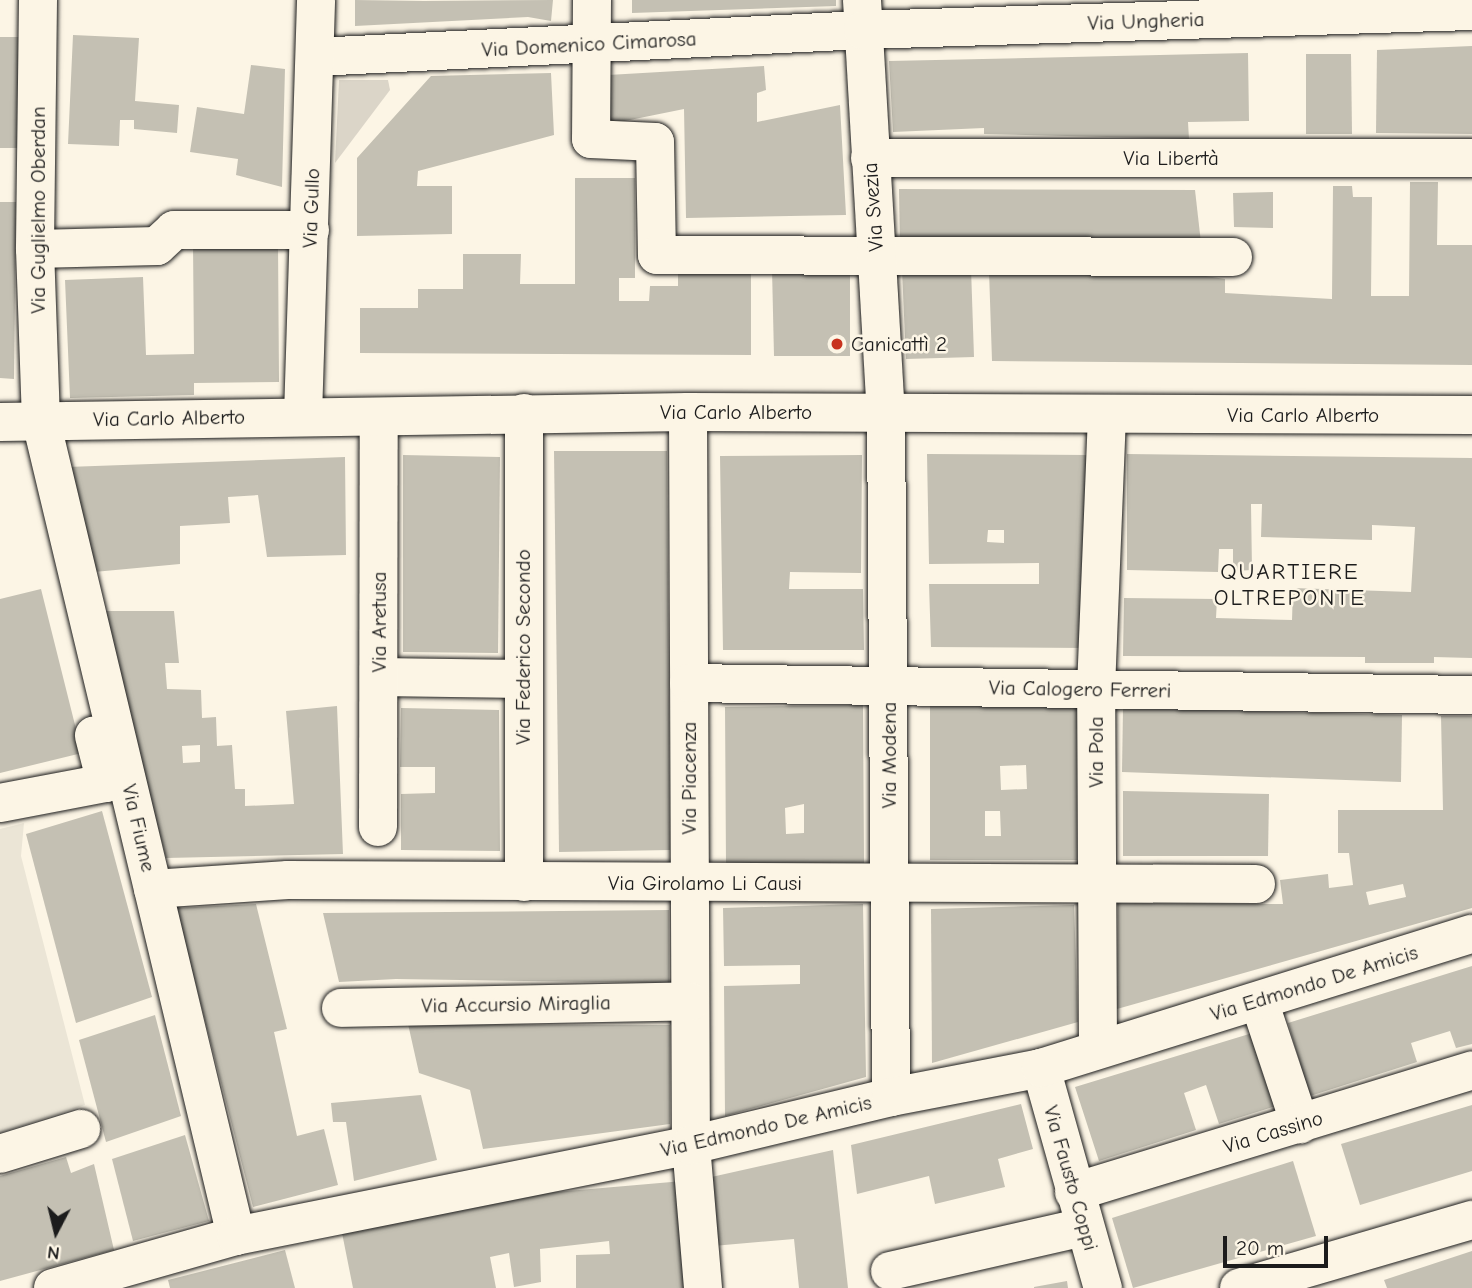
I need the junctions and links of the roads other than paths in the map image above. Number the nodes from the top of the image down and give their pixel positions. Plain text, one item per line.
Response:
1 (38, 0) edge
2 (316, 0) edge
3 (592, 0) edge
4 (1472, 10) edge
5 (862, 15) edge
6 (589, 44) junction
7 (315, 57) junction
8 (870, 158) junction
9 (1472, 158) edge
10 (310, 230) junction
11 (35, 249) junction
12 (1233, 257) dead end
13 (877, 258) junction
14 (688, 412) junction
15 (524, 413) junction
16 (886, 413) junction
17 (1107, 414) junction
18 (1472, 415) edge
19 (303, 416) junction
20 (379, 417) junction
21 (19, 422) edge
22 (379, 677) junction
23 (523, 679) junction
24 (689, 683) junction
25 (889, 686) junction
26 (1097, 690) junction
27 (1472, 695) edge
28 (0, 803) edge
29 (378, 827) dead end
30 (524, 882) junction
31 (690, 883) junction
32 (1256, 884) dead end
33 (890, 885) junction
34 (1095, 887) junction
35 (153, 888) junction
36 (1472, 934) edge
37 (690, 1001) junction
38 (1259, 1001) junction
39 (341, 1008) dead end
40 (1098, 1047) junction
41 (1041, 1068) junction
42 (1472, 1070) edge
43 (891, 1097) junction
44 (1300, 1124) junction
45 (81, 1129) dead end
46 (691, 1145) junction
47 (0, 1154) edge
48 (1079, 1209) junction
49 (1472, 1220) edge
50 (236, 1236) junction
51 (890, 1271) dead end
52 (53, 1288) edge
53 (703, 1288) edge
54 (1103, 1288) edge
55 (1238, 1288) edge

1 - 11 street, Via Guglielmo Oberdan
2 - 7 street, Via Gullo
3 - 6 street
4 - 5 street, Via Ungheria
5 - 6 street, Via Domenico Cimarosa
5 - 8 street, Via Svezia
6 - 7 street, Via Domenico Cimarosa
6 - 13 street
7 - 10 street, Via Gullo
8 - 9 street, Via Libertà
8 - 13 street, Via Svezia
10 - 11 street
10 - 19 street, Via Gullo
11 - 21 street, Via Guglielmo Oberdan
12 - 13 street
13 - 16 street, Via Svezia
14 - 15 street, Via Carlo Alberto
14 - 16 street, Via Carlo Alberto
14 - 24 street, Via Piacenza
15 - 20 street, Via Carlo Alberto
15 - 23 street, Via Federico Secondo
16 - 17 street, Via Carlo Alberto
16 - 25 street, Via Modena
17 - 18 street, Via Carlo Alberto
17 - 26 street, Via Pola
19 - 20 street, Via Carlo Alberto
19 - 21 street, Via Carlo Alberto
20 - 22 street, Via Aretusa
21 - 28 street
21 - 35 street, Via Fiume
22 - 23 street
22 - 29 street, Via Aretusa
23 - 30 street, Via Federico Secondo
24 - 25 street, Via Calogero Ferreri
24 - 31 street, Via Piacenza
25 - 26 street, Via Calogero Ferreri
25 - 33 street, Via Modena
26 - 27 street, Via Calogero Ferreri
26 - 34 street, Via Pola
30 - 31 street, Via Girolamo Li Causi
30 - 35 street, Via Girolamo Li Causi
31 - 33 street, Via Girolamo Li Causi
31 - 37 street, Via Piacenza
32 - 34 street, Via Girolamo Li Causi
33 - 34 street, Via Girolamo Li Causi
33 - 43 street, Via Modena
34 - 40 street, Via Pola
35 - 50 street, Via Fiume
36 - 38 street, Via Edmondo De Amicis
37 - 39 street, Via Accursio Miraglia
37 - 46 street, Via Piacenza
38 - 40 street, Via Edmondo De Amicis
38 - 44 street
40 - 41 street, Via Edmondo De Amicis
41 - 43 street, Via Edmondo De Amicis
41 - 48 street, Via Fausto Coppi
42 - 44 street, Via Cassino
43 - 46 street, Via Edmondo De Amicis
44 - 48 street, Via Cassino
45 - 47 street
46 - 50 street, Via Edmondo De Amicis
46 - 53 street, Via Piacenza
48 - 51 street, Via Cassino
48 - 54 street, Via Fausto Coppi
49 - 55 street
50 - 52 street, Via Edmondo De Amicis

